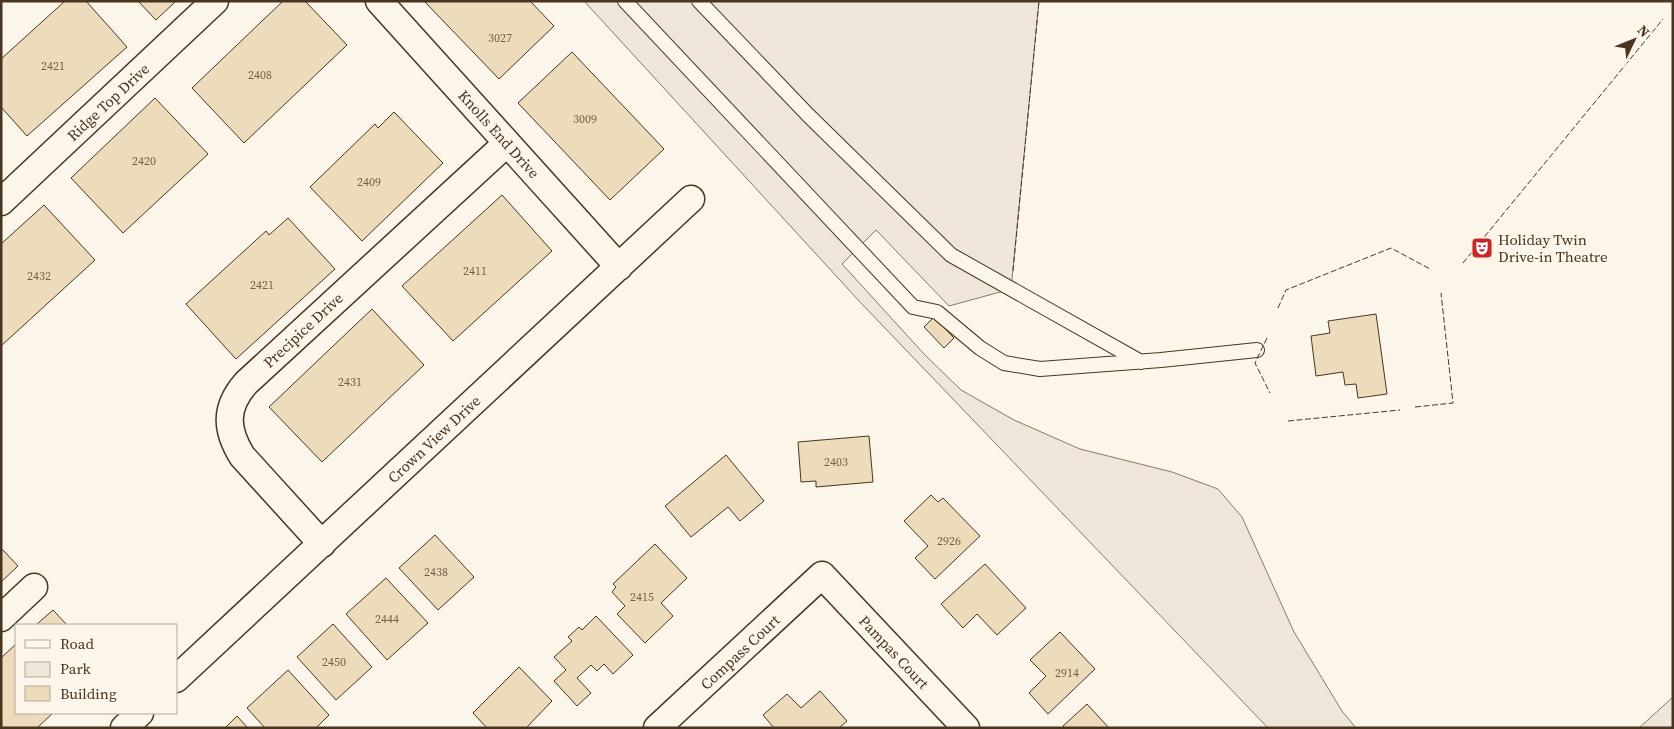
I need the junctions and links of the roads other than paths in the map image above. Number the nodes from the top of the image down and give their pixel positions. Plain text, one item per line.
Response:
1 (215, 1) edge
2 (379, 1) edge
3 (625, 1) edge
4 (699, 1) edge
5 (507, 143) junction
6 (692, 199) dead end
7 (1, 202) edge
8 (619, 267) junction
9 (1258, 350) dead end
10 (1141, 362) junction
11 (322, 544) junction
12 (822, 575) joint
13 (34, 586) dead end
14 (1, 618) edge
15 (178, 677) edge
16 (139, 714) edge
17 (124, 728) edge
18 (658, 728) edge
19 (966, 728) edge

1 - 7 street, Ridge Top Drive
2 - 5 street, Knolls End Drive
3 - 10 lane
4 - 10 lane
5 - 8 street, Knolls End Drive
5 - 11 street, Precipice Drive
6 - 8 street, Crown View Drive
8 - 11 street, Crown View Drive
9 - 10 lane
11 - 15 street, Crown View Drive
12 - 18 street, Compass Court
12 - 19 street, Pampas Court
13 - 14 street
16 - 17 street

